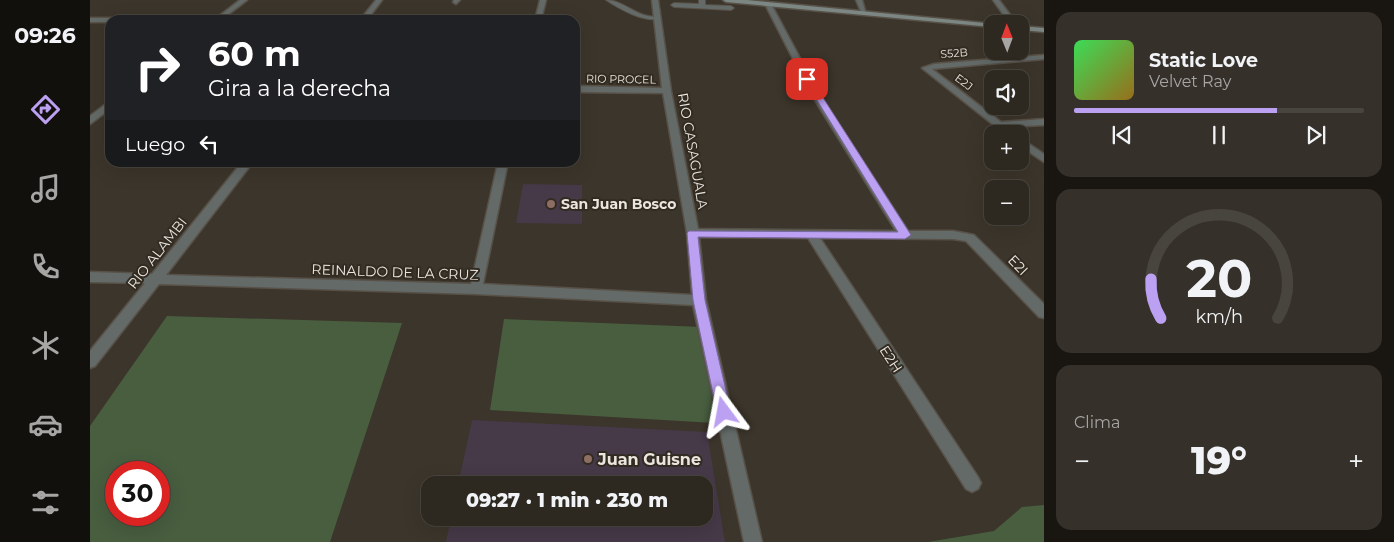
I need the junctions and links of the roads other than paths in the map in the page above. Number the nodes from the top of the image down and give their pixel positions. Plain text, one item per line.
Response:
1 (244, 0) edge
2 (379, 0) edge
3 (544, 0) edge
4 (609, 0) edge
5 (655, 0) edge
6 (726, 0) edge
7 (859, 0) edge
8 (996, 0) edge
9 (702, 3) edge
10 (674, 4) dead end
11 (768, 4) junction
12 (731, 8) dead end
13 (864, 13) junction
14 (224, 15) edge
15 (367, 15) edge
16 (540, 15) edge
17 (1007, 15) edge
18 (657, 18) junction
19 (90, 20) edge
20 (105, 20) edge
21 (984, 24) edge
22 (1029, 29) edge
23 (1044, 30) edge
24 (1044, 57) edge
25 (926, 68) joint
26 (580, 89) edge
27 (668, 91) junction
28 (105, 108) edge
29 (91, 120) edge
30 (1044, 122) edge
31 (999, 125) edge
32 (1011, 125) edge
33 (1029, 148) edge
34 (1044, 159) edge
35 (244, 167) edge
36 (502, 167) edge
37 (693, 233) junction
38 (811, 234) junction
39 (905, 235) junction
40 (90, 277) edge
41 (155, 280) junction
42 (476, 289) junction
43 (699, 300) junction
44 (1044, 313) edge
45 (90, 362) edge
46 (972, 483) dead end
47 (753, 542) edge

1 - 14 street
2 - 15 street
3 - 16 street
4 - 18 lane
5 - 18 street, RIO CASAGUALA
6 - 11 main road
7 - 13 street
8 - 17 street
9 - 10 lane
9 - 12 lane
11 - 13 main road
11 - 39 street
13 - 21 main road
18 - 27 street, RIO CASAGUALA
19 - 20 street
22 - 23 main road
24 - 25 street, S52B
25 - 31 street, E2J
26 - 27 street, RIO PROCEL
27 - 37 street, RIO CASAGUALA
28 - 29 street
30 - 32 street
33 - 34 street
35 - 41 street, RIO ALAMBI
36 - 42 street
37 - 38 street
37 - 43 street, RIO CASAGUALA
38 - 39 street
38 - 46 street, E2H
39 - 44 street, E2I
40 - 41 street, REINALDO DE LA CRUZ
41 - 42 street, REINALDO DE LA CRUZ
41 - 45 street, RIO ALAMBI
42 - 43 street, REINALDO DE LA CRUZ
43 - 47 street, RIO CASAGUALA

